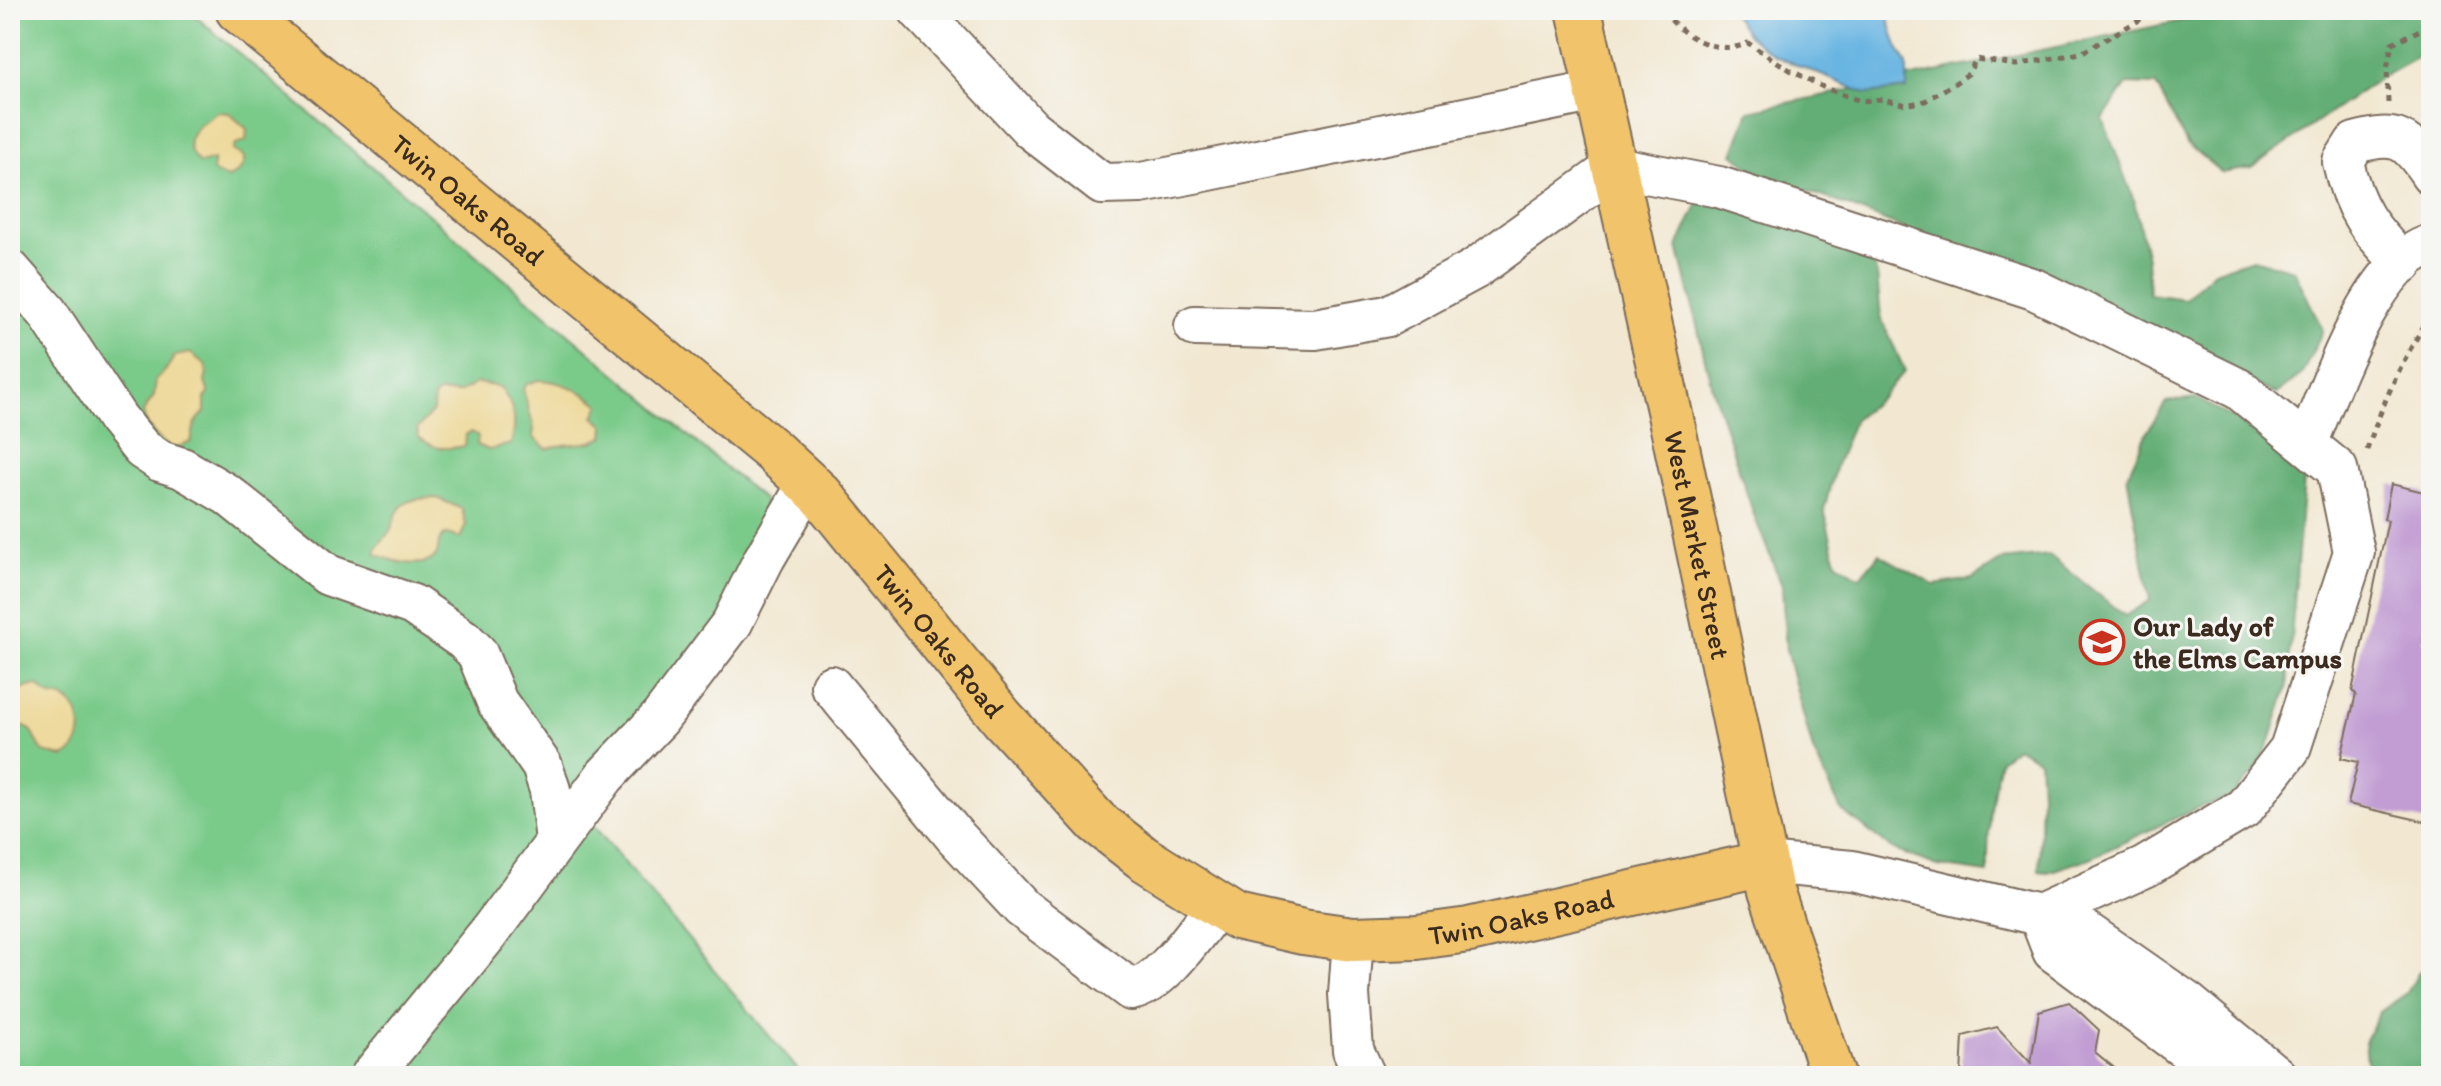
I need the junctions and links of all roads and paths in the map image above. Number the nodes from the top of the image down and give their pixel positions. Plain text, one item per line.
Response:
1 (238, 10) edge
2 (919, 10) edge
3 (1579, 10) edge
4 (1664, 10) edge
5 (2157, 10) edge
6 (2431, 25) edge
7 (1597, 91) junction
8 (2385, 137) junction
9 (1615, 167) junction
10 (2431, 174) edge
11 (2417, 254) edge
12 (10, 270) edge
13 (2431, 315) edge
14 (1195, 326) dead end
15 (2307, 444) junction
16 (808, 484) junction
17 (2342, 492) junction
18 (831, 686) dead end
19 (556, 841) junction
20 (1765, 863) junction
21 (1218, 905) junction
22 (2039, 915) junction
23 (1353, 939) junction
24 (371, 1076) edge
25 (1365, 1076) edge
26 (1833, 1076) edge
27 (2222, 1076) edge
28 (2276, 1076) edge

1 - 16 main road, Twin Oaks Road
2 - 7 street
3 - 7 main road, West Market Street
4 - 5 path
6 - 8 path
7 - 9 main road, West Market Street
8 - 10 street
8 - 11 street
9 - 14 street
9 - 15 street
9 - 20 main road, West Market Street
11 - 15 street
12 - 19 street
13 - 17 path
15 - 17 street
16 - 19 street
16 - 21 main road, Twin Oaks Road
17 - 22 street
18 - 21 street
19 - 24 street
20 - 22 street
20 - 23 main road, Twin Oaks Road
20 - 26 main road, West Market Street
21 - 23 main road, Twin Oaks Road
22 - 27 street
22 - 28 street
23 - 25 street

